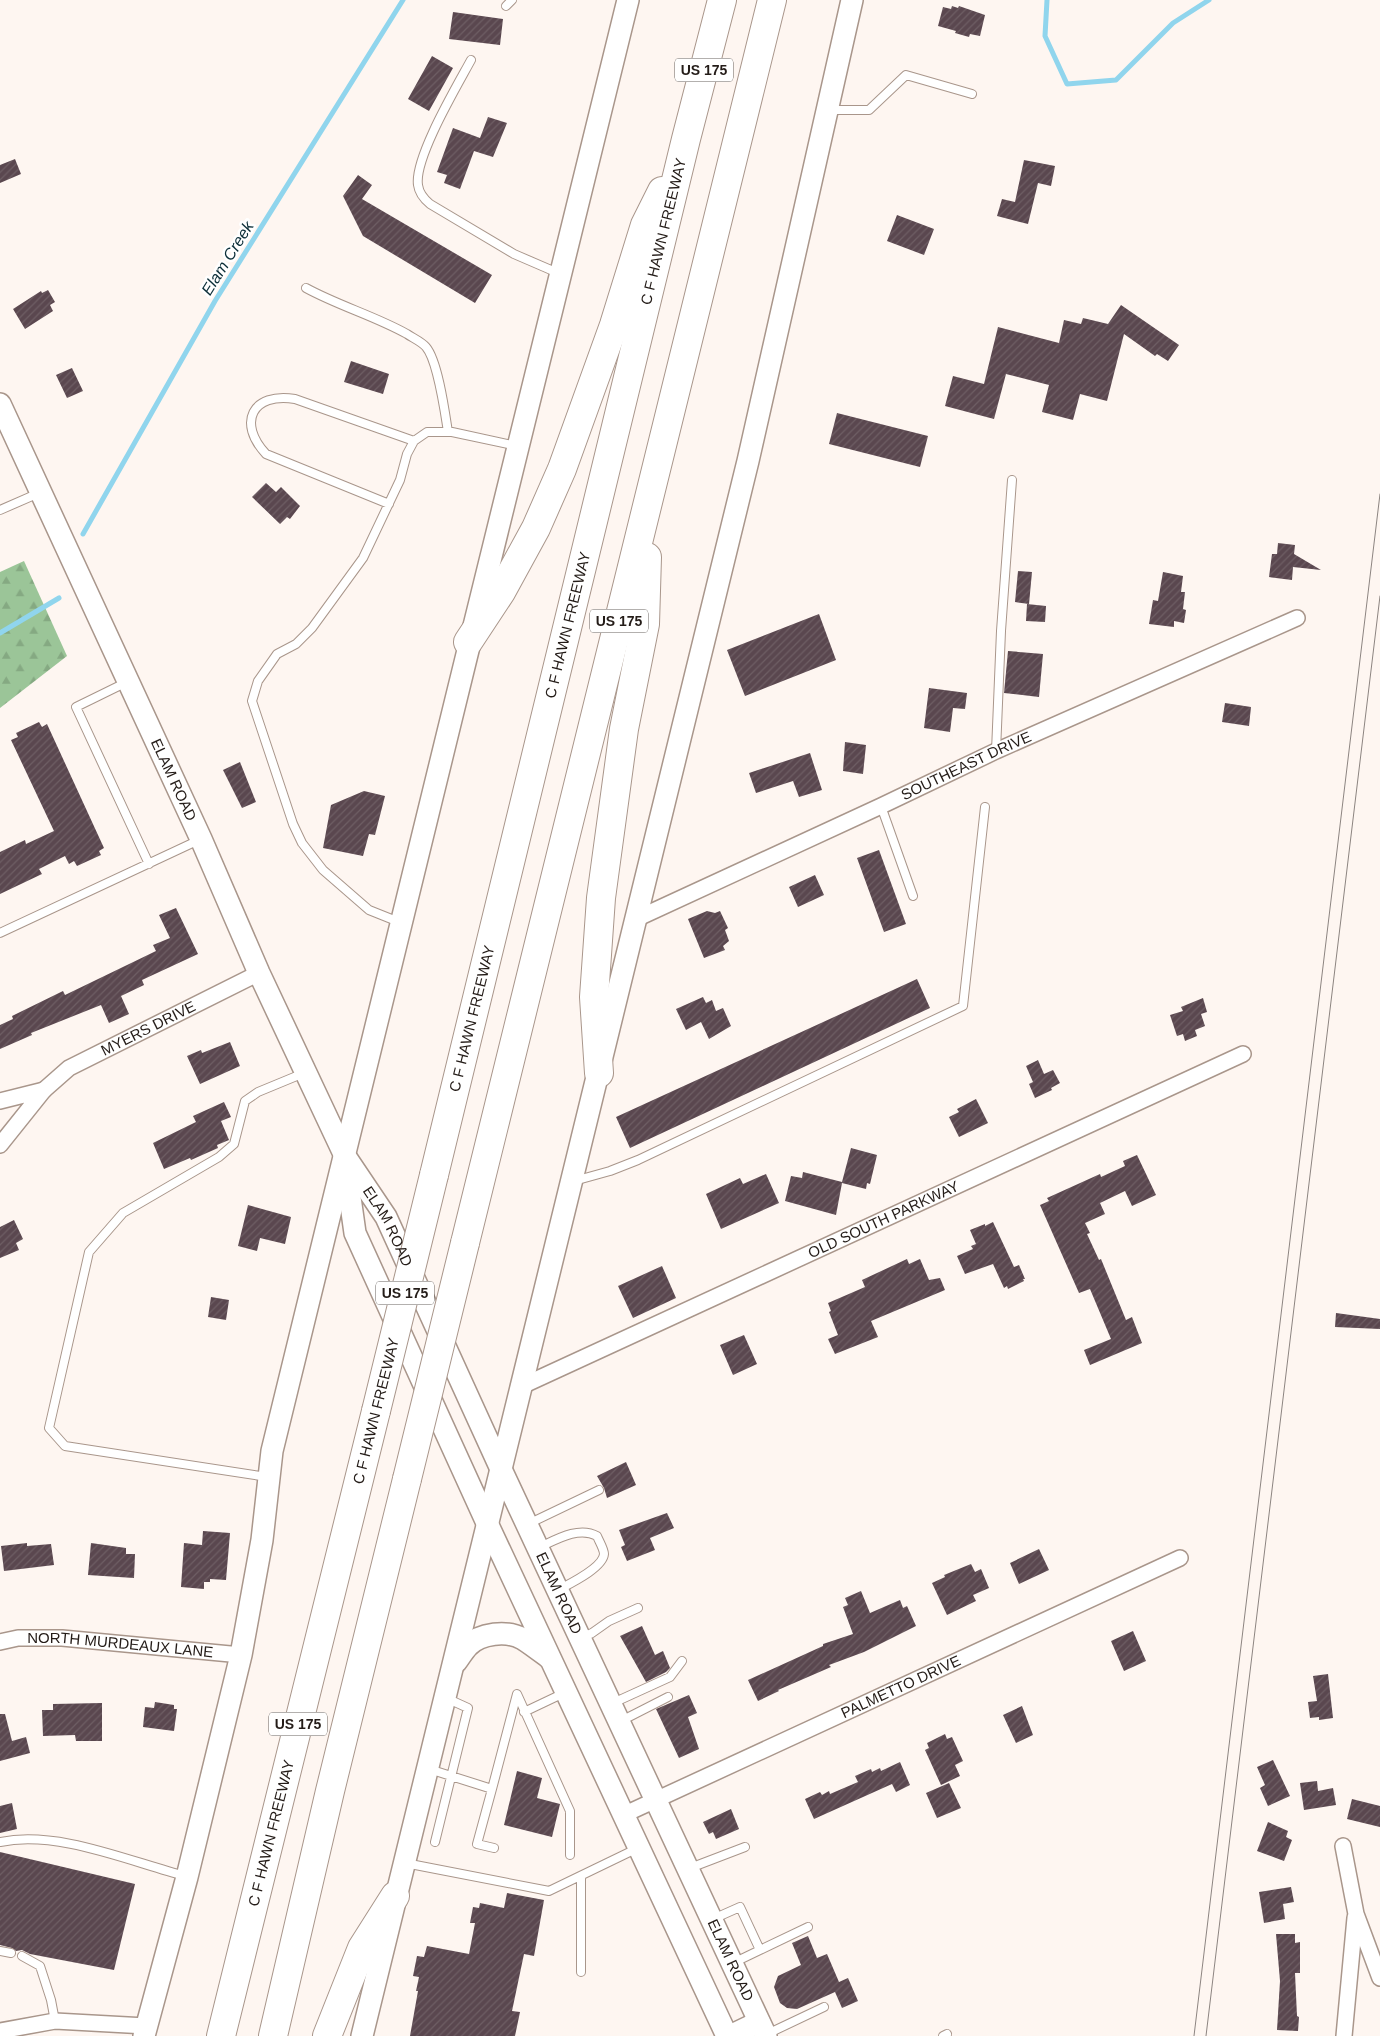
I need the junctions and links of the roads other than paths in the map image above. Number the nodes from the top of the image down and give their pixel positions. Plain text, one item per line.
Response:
1 (628, 0) edge
2 (722, 0) edge
3 (772, 0) edge
4 (852, 0) edge
5 (471, 60) dead end
6 (972, 94) dead end
7 (827, 110) junction
8 (686, 139) junction
9 (560, 274) junction
10 (306, 288) dead end
11 (0, 404) edge
12 (448, 432) junction
13 (414, 442) junction
14 (517, 446) junction
15 (1012, 480) dead end
16 (41, 492) junction
17 (648, 503) junction
18 (389, 504) junction
19 (0, 510) edge
20 (1297, 618) dead end
21 (468, 642) junction
22 (128, 681) junction
23 (996, 751) junction
24 (881, 806) junction
25 (984, 807) dead end
26 (201, 839) junction
27 (149, 864) junction
28 (913, 896) dead end
29 (636, 919) junction
30 (402, 923) junction
31 (0, 933) edge
32 (259, 973) junction
33 (1243, 1054) dead end
34 (306, 1072) junction
35 (599, 1074) junction
36 (44, 1090) junction
37 (0, 1102) edge
38 (0, 1146) edge
39 (345, 1156) junction
40 (572, 1182) junction
41 (522, 1386) junction
42 (500, 1468) junction
43 (269, 1478) junction
44 (599, 1490) dead end
45 (487, 1523) junction
46 (527, 1524) junction
47 (538, 1548) junction
48 (1180, 1558) dead end
49 (558, 1590) junction
50 (638, 1608) dead end
51 (580, 1638) junction
52 (0, 1642) edge
53 (241, 1655) junction
54 (550, 1658) junction
55 (682, 1661) dead end
56 (452, 1669) junction
57 (566, 1692) junction
58 (668, 1696) dead end
59 (445, 1697) junction
60 (524, 1712) junction
61 (615, 1713) junction
62 (427, 1769) junction
63 (452, 1776) junction
64 (492, 1788) junction
65 (656, 1800) junction
66 (623, 1816) junction
67 (0, 1842) edge
68 (435, 1842) dead end
69 (1343, 1846) dead end
70 (745, 1847) dead end
71 (494, 1848) dead end
72 (638, 1848) junction
73 (570, 1855) dead end
74 (403, 1863) junction
75 (688, 1869) junction
76 (581, 1876) junction
77 (187, 1877) junction
78 (395, 1896) junction
79 (1356, 1914) junction
80 (711, 1920) junction
81 (808, 1927) dead end
82 (760, 1950) junction
83 (0, 1951) edge
84 (11, 1953) dead end
85 (22, 1956) dead end
86 (732, 1963) junction
87 (581, 1972) dead end
88 (1380, 1978) edge
89 (824, 2007) dead end
90 (55, 2020) junction
91 (0, 2031) edge
92 (145, 2031) edge
93 (763, 2031) edge
94 (221, 2036) edge
95 (273, 2036) edge
96 (327, 2036) edge
97 (362, 2036) edge
98 (728, 2036) edge
99 (1344, 2036) edge

1 - 9 main road
2 - 8 highway, C F HAWN FREEWAY / US 175
3 - 17 highway, US 175
4 - 7 main road
5 - 9 lane
6 - 7 lane
7 - 29 main road
8 - 21 highway
8 - 94 highway, C F HAWN FREEWAY / US 175, bridge
9 - 14 main road
10 - 12 lane
11 - 16 main road, ELAM ROAD
12 - 13 lane
12 - 14 lane
13 - 18 lane
13 - 18 lane
14 - 21 main road
15 - 23 lane
16 - 19 lane
16 - 22 main road, ELAM ROAD
17 - 35 highway
17 - 95 highway, US 175, bridge
18 - 30 lane
20 - 23 street, SOUTHEAST DRIVE
21 - 30 main road
22 - 26 main road, ELAM ROAD
22 - 27 lane
23 - 24 street, SOUTHEAST DRIVE
24 - 28 lane
24 - 29 street, SOUTHEAST DRIVE
25 - 40 lane
26 - 27 lane
26 - 32 main road, ELAM ROAD
27 - 31 lane
29 - 35 main road
30 - 39 main road
32 - 34 main road, ELAM ROAD
32 - 36 street, MYERS DRIVE
33 - 41 street, OLD SOUTH PARKWAY
34 - 39 main road, ELAM ROAD
34 - 43 lane
35 - 40 main road
36 - 37 street
36 - 38 street, MYERS DRIVE
39 - 42 main road, ELAM ROAD
39 - 43 main road
39 - 45 main road, ELAM ROAD
40 - 41 main road
41 - 42 main road
42 - 45 main road
42 - 46 main road, ELAM ROAD
43 - 53 main road
44 - 46 lane
45 - 54 main road, ELAM ROAD
45 - 56 main road
46 - 47 main road, ELAM ROAD
47 - 49 main road, ELAM ROAD
47 - 49 lane
48 - 65 street, PALMETTO DRIVE
49 - 51 main road, ELAM ROAD
50 - 51 lane
51 - 61 main road, ELAM ROAD
52 - 53 street, NORTH MURDEAUX LANE
53 - 77 main road
54 - 56 main road
54 - 57 main road, ELAM ROAD
55 - 61 lane
56 - 59 main road
57 - 60 lane
57 - 66 main road, ELAM ROAD
58 - 61 lane
59 - 62 main road
59 - 63 lane
60 - 64 lane
60 - 73 lane
61 - 65 main road, ELAM ROAD
62 - 63 lane
62 - 74 main road
63 - 64 lane
63 - 68 lane
64 - 71 lane
65 - 66 street, PALMETTO DRIVE
65 - 75 main road, ELAM ROAD
66 - 72 main road, ELAM ROAD
67 - 77 lane
69 - 79 street
70 - 75 lane
72 - 76 lane
72 - 98 main road, ELAM ROAD
74 - 76 lane
74 - 78 main road
75 - 80 main road, ELAM ROAD
76 - 87 lane
77 - 92 main road
78 - 96 highway
78 - 97 main road
79 - 88 street
79 - 99 street
80 - 82 lane
80 - 86 main road, ELAM ROAD
81 - 82 lane
82 - 86 lane
83 - 84 lane
85 - 90 lane
86 - 93 main road, ELAM ROAD
89 - 93 lane
90 - 91 street
90 - 92 street
93 - 98 main road

